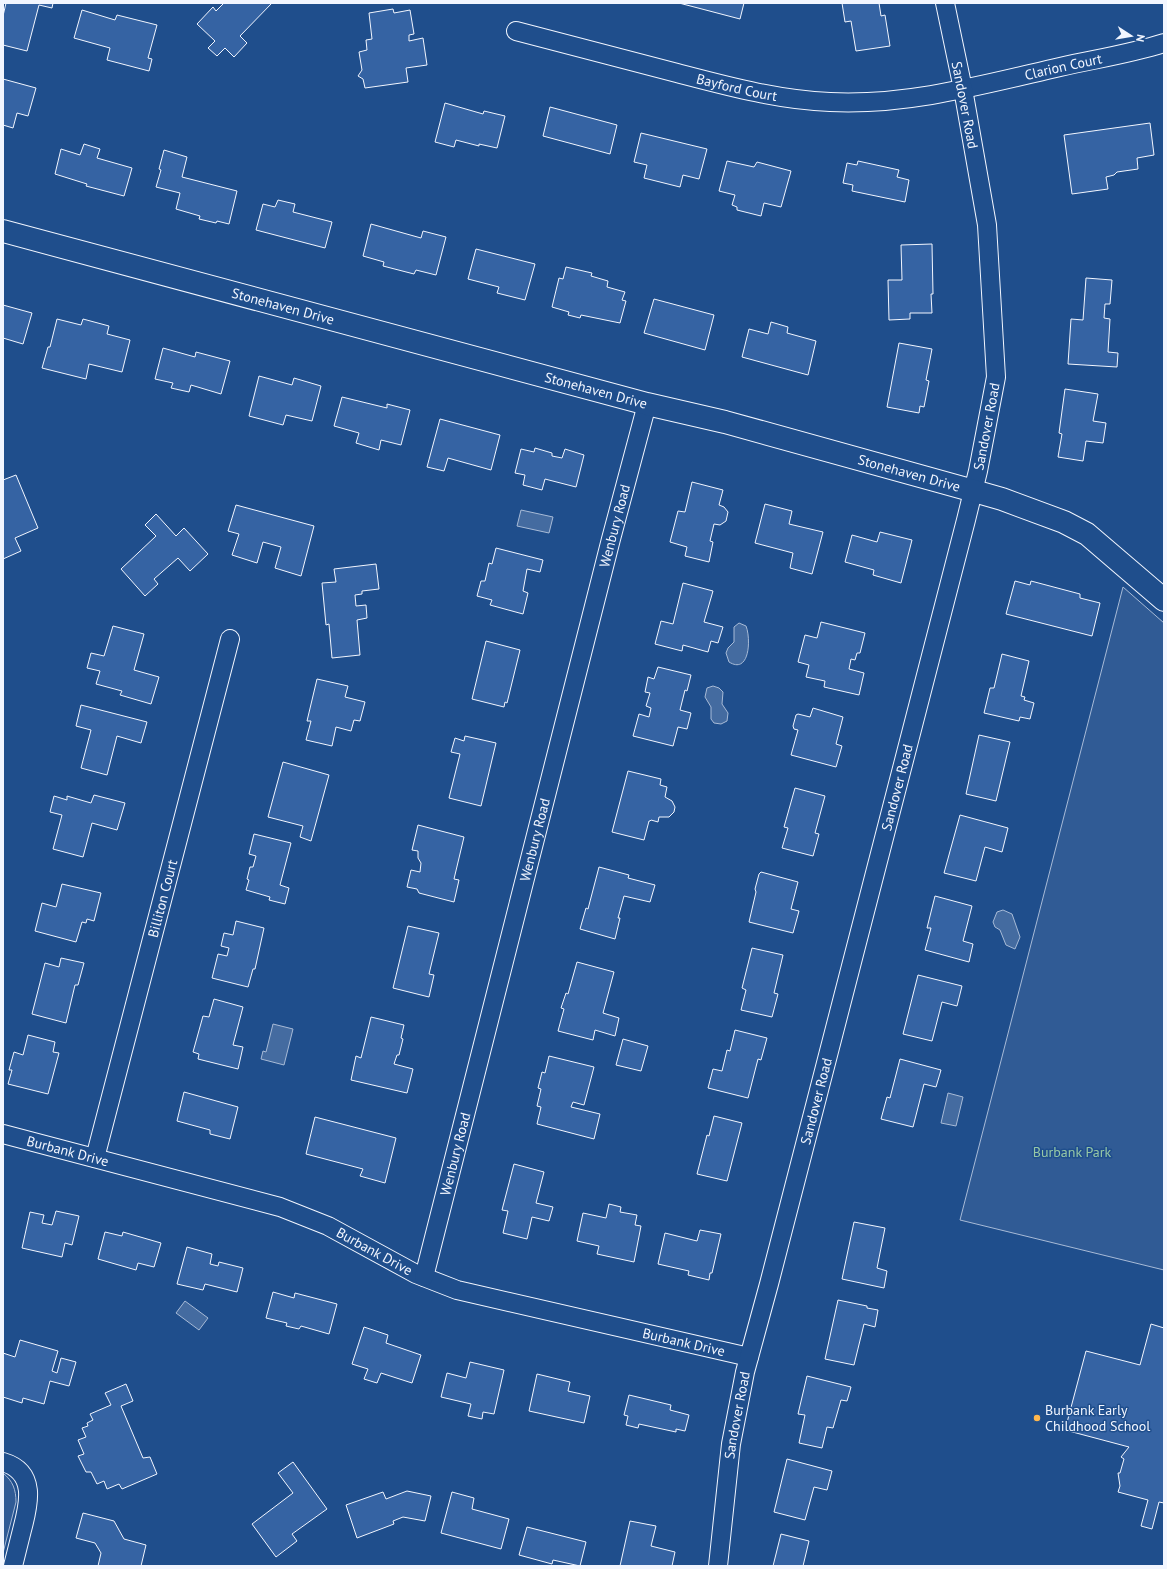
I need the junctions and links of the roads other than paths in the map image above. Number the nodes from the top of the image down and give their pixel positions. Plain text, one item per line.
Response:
1 (945, 3) edge
2 (516, 31) dead end
3 (1164, 43) edge
4 (963, 89) junction
5 (3, 231) edge
6 (647, 404) junction
7 (974, 491) junction
8 (1164, 600) edge
9 (230, 639) dead end
10 (3, 1134) edge
11 (95, 1158) junction
12 (424, 1277) junction
13 (749, 1357) junction
14 (3, 1462) edge
15 (13, 1566) edge
16 (718, 1566) edge

1 - 4 street, Sandover Road
2 - 4 street, Bayford Court
3 - 4 street, Clarion Court
4 - 7 street, Sandover Road
5 - 6 street, Stonehaven Drive
6 - 7 street, Stonehaven Drive
6 - 12 street, Wenbury Road
7 - 8 street, Stonehaven Drive
7 - 13 street, Sandover Road
9 - 11 street, Billiton Court
10 - 11 street, Burbank Drive
11 - 12 street, Burbank Drive
12 - 13 street, Burbank Drive
13 - 16 street, Sandover Road
14 - 15 street

